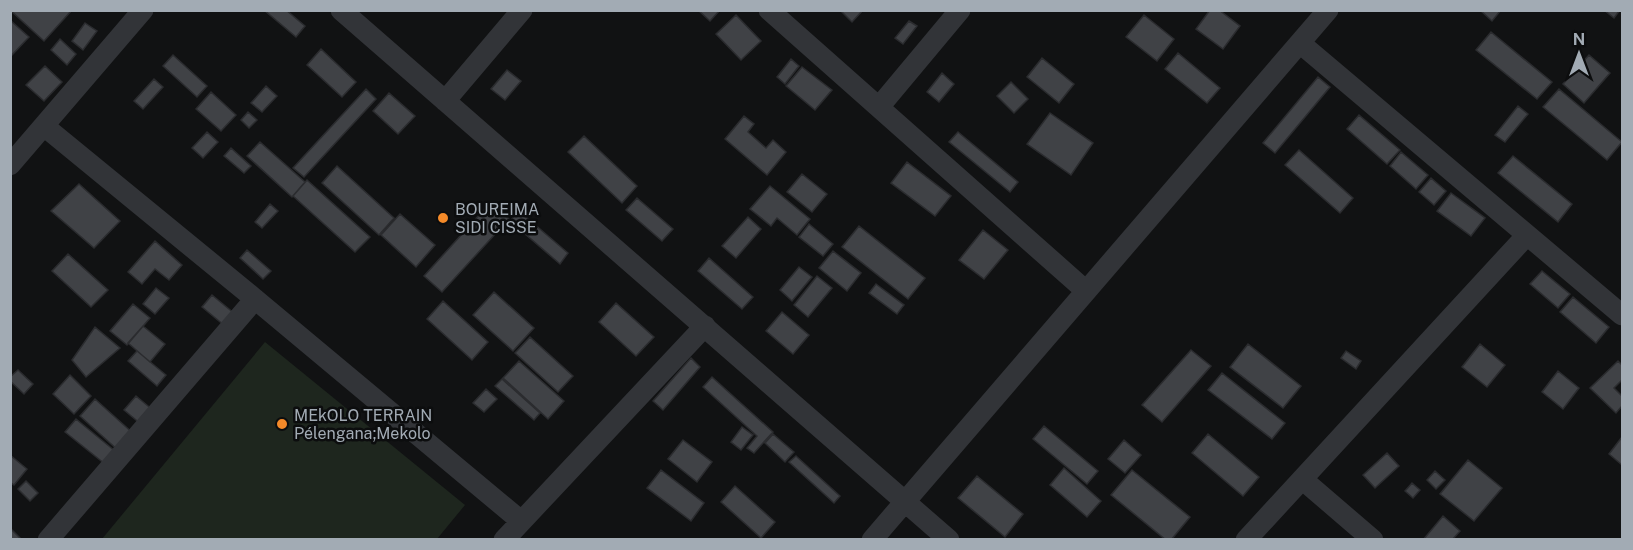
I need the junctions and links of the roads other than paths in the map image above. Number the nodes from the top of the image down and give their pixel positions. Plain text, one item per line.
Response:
1 (143, 10) edge
2 (341, 10) edge
3 (522, 10) edge
4 (769, 10) edge
5 (960, 10) edge
6 (1328, 10) edge
7 (1300, 44) junction
8 (445, 101) junction
9 (879, 107) junction
10 (44, 126) junction
11 (10, 165) edge
12 (1527, 235) junction
13 (1086, 291) junction
14 (255, 298) junction
15 (1623, 315) edge
16 (705, 326) junction
17 (1302, 479) junction
18 (904, 501) junction
19 (521, 521) junction
20 (48, 540) edge
21 (504, 540) edge
22 (872, 540) edge
23 (949, 540) edge
24 (1246, 540) edge
25 (1373, 540) edge

1 - 10 street
2 - 8 street
3 - 8 street
4 - 9 street
5 - 9 street
6 - 7 street
7 - 12 street
7 - 13 street
8 - 16 street
9 - 13 street
10 - 11 street
10 - 14 street
12 - 15 street
12 - 17 street
13 - 18 street
14 - 19 street
14 - 20 street
16 - 18 street
16 - 19 street
17 - 24 street
17 - 25 street
18 - 22 street
18 - 23 street
19 - 21 street

